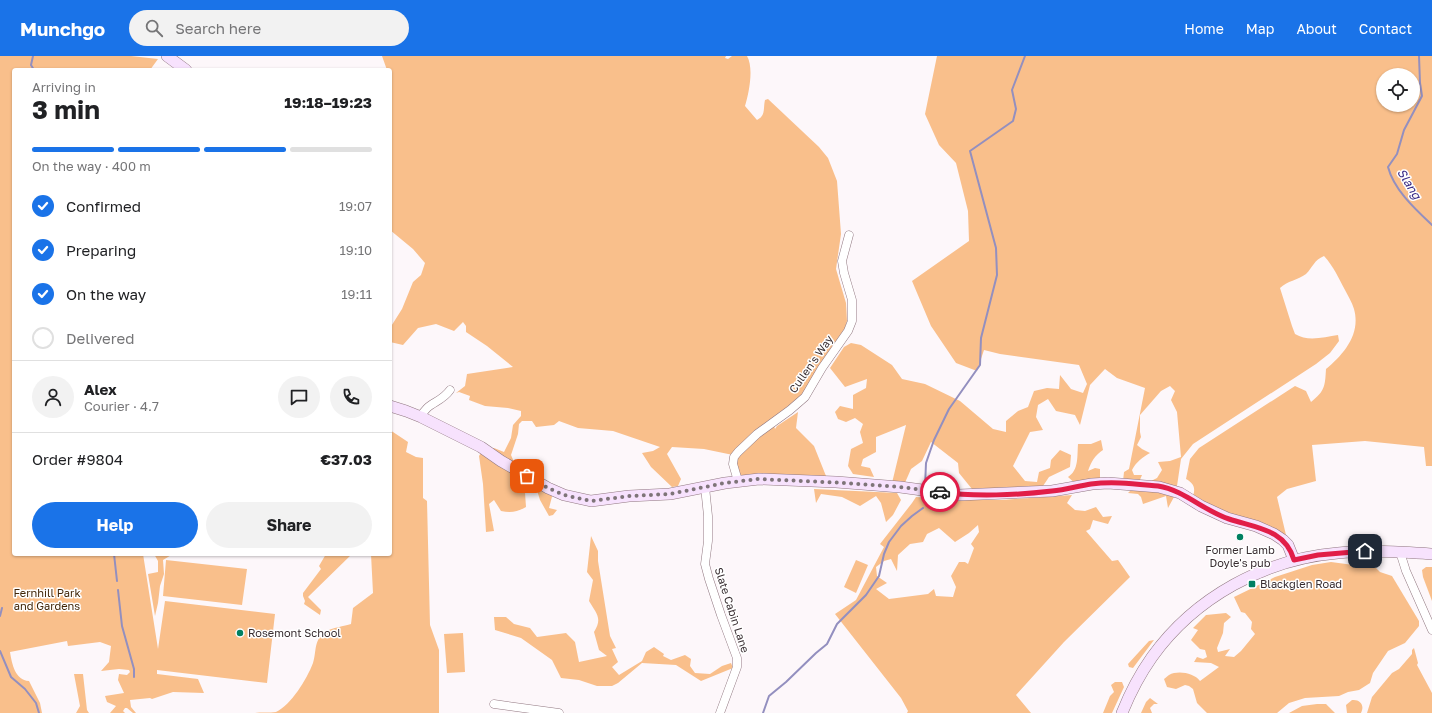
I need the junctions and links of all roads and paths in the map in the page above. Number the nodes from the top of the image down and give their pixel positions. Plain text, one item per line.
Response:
1 (167, 56) edge
2 (183, 68) edge
3 (849, 235) dead end
4 (450, 390) dead end
5 (392, 407) edge
6 (421, 417) junction
7 (738, 481) junction
8 (705, 487) junction
9 (1400, 552) junction
10 (1432, 554) edge
11 (1294, 560) junction
12 (1432, 630) edge
13 (494, 704) dead end
14 (559, 713) edge
15 (720, 713) edge
16 (1122, 713) edge

1 - 2 street
3 - 7 street, Cullen's Way
4 - 6 street
5 - 6 street
6 - 8 street
7 - 8 street
7 - 11 street
8 - 15 street, Slate Cabin Lane
9 - 10 street
9 - 11 street
9 - 12 street
11 - 16 street
13 - 14 street

